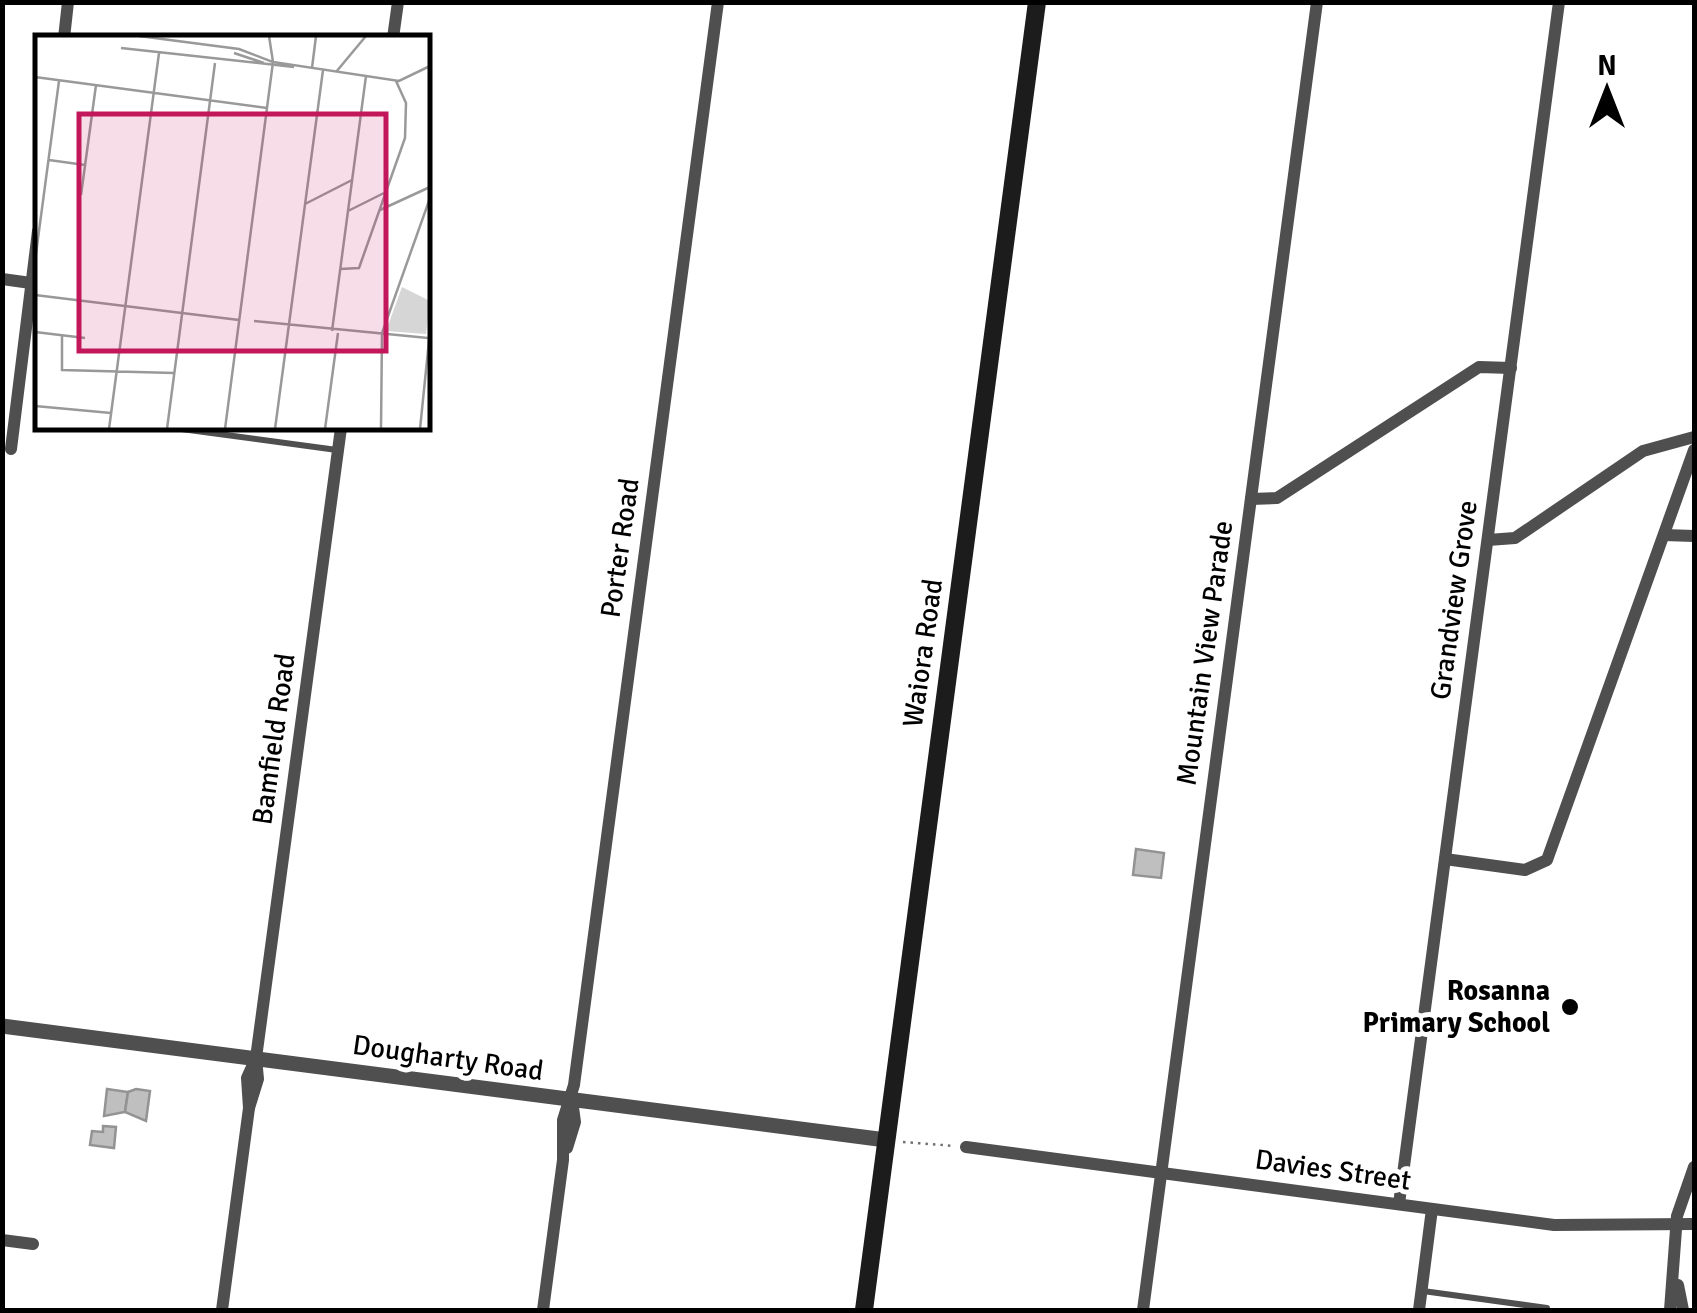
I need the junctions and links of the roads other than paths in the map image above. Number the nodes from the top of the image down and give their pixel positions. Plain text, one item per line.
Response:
1 (68, 2) edge
2 (398, 2) edge
3 (718, 2) edge
4 (1037, 2) edge
5 (1317, 2) edge
6 (1559, 2) edge
7 (64, 35) edge
8 (393, 35) edge
9 (35, 250) edge
10 (2, 279) edge
11 (30, 282) junction
12 (1511, 368) junction
13 (189, 430) edge
14 (341, 430) edge
15 (1694, 437) edge
16 (11, 449) dead end
17 (338, 450) junction
18 (1694, 450) edge
19 (1251, 499) junction
20 (1664, 534) junction
21 (1694, 536) edge
22 (1488, 540) junction
23 (1445, 859) junction
24 (2, 1026) edge
25 (256, 1058) junction
26 (572, 1100) junction
27 (886, 1140) junction
28 (966, 1148) road end
29 (1694, 1166) edge
30 (1161, 1172) junction
31 (1399, 1204) junction
32 (1432, 1209) junction
33 (1676, 1224) junction
34 (1694, 1224) edge
35 (2, 1240) edge
36 (33, 1244) dead end
37 (1676, 1272) junction
38 (1422, 1291) junction
39 (1547, 1308) edge
40 (222, 1310) edge
41 (544, 1310) edge
42 (864, 1310) edge
43 (1143, 1310) edge
44 (1419, 1310) edge
45 (1670, 1310) edge
46 (1683, 1310) edge

1 - 7 street
2 - 8 street
3 - 26 street, Porter Road
4 - 27 main road, Waiora Road
5 - 19 street, Mountain View Parade
6 - 12 street, Grandview Grove
9 - 11 street
10 - 11 street
11 - 16 street
12 - 19 street
12 - 22 street, Grandview Grove
13 - 17 lane
14 - 17 street, Bamfield Road
15 - 22 street
17 - 25 street, Bamfield Road
18 - 20 street
19 - 30 street, Mountain View Parade
20 - 21 street
20 - 23 street
22 - 23 street, Grandview Grove
23 - 31 street, Grandview Grove
24 - 25 street, Dougharty Road
25 - 26 street, Dougharty Road
25 - 40 street, Bamfield Road
26 - 27 street, Dougharty Road
26 - 41 street, Porter Road
27 - 42 main road, Waiora Road
28 - 30 street, Davies Street
29 - 33 street
30 - 31 street, Davies Street
30 - 43 street, Mountain View Parade
31 - 32 street, Davies Street
32 - 33 street, Davies Street
32 - 38 street
33 - 34 street, Davies Street
33 - 37 street
35 - 36 street
37 - 45 street
37 - 46 street
38 - 39 lane
38 - 44 street

